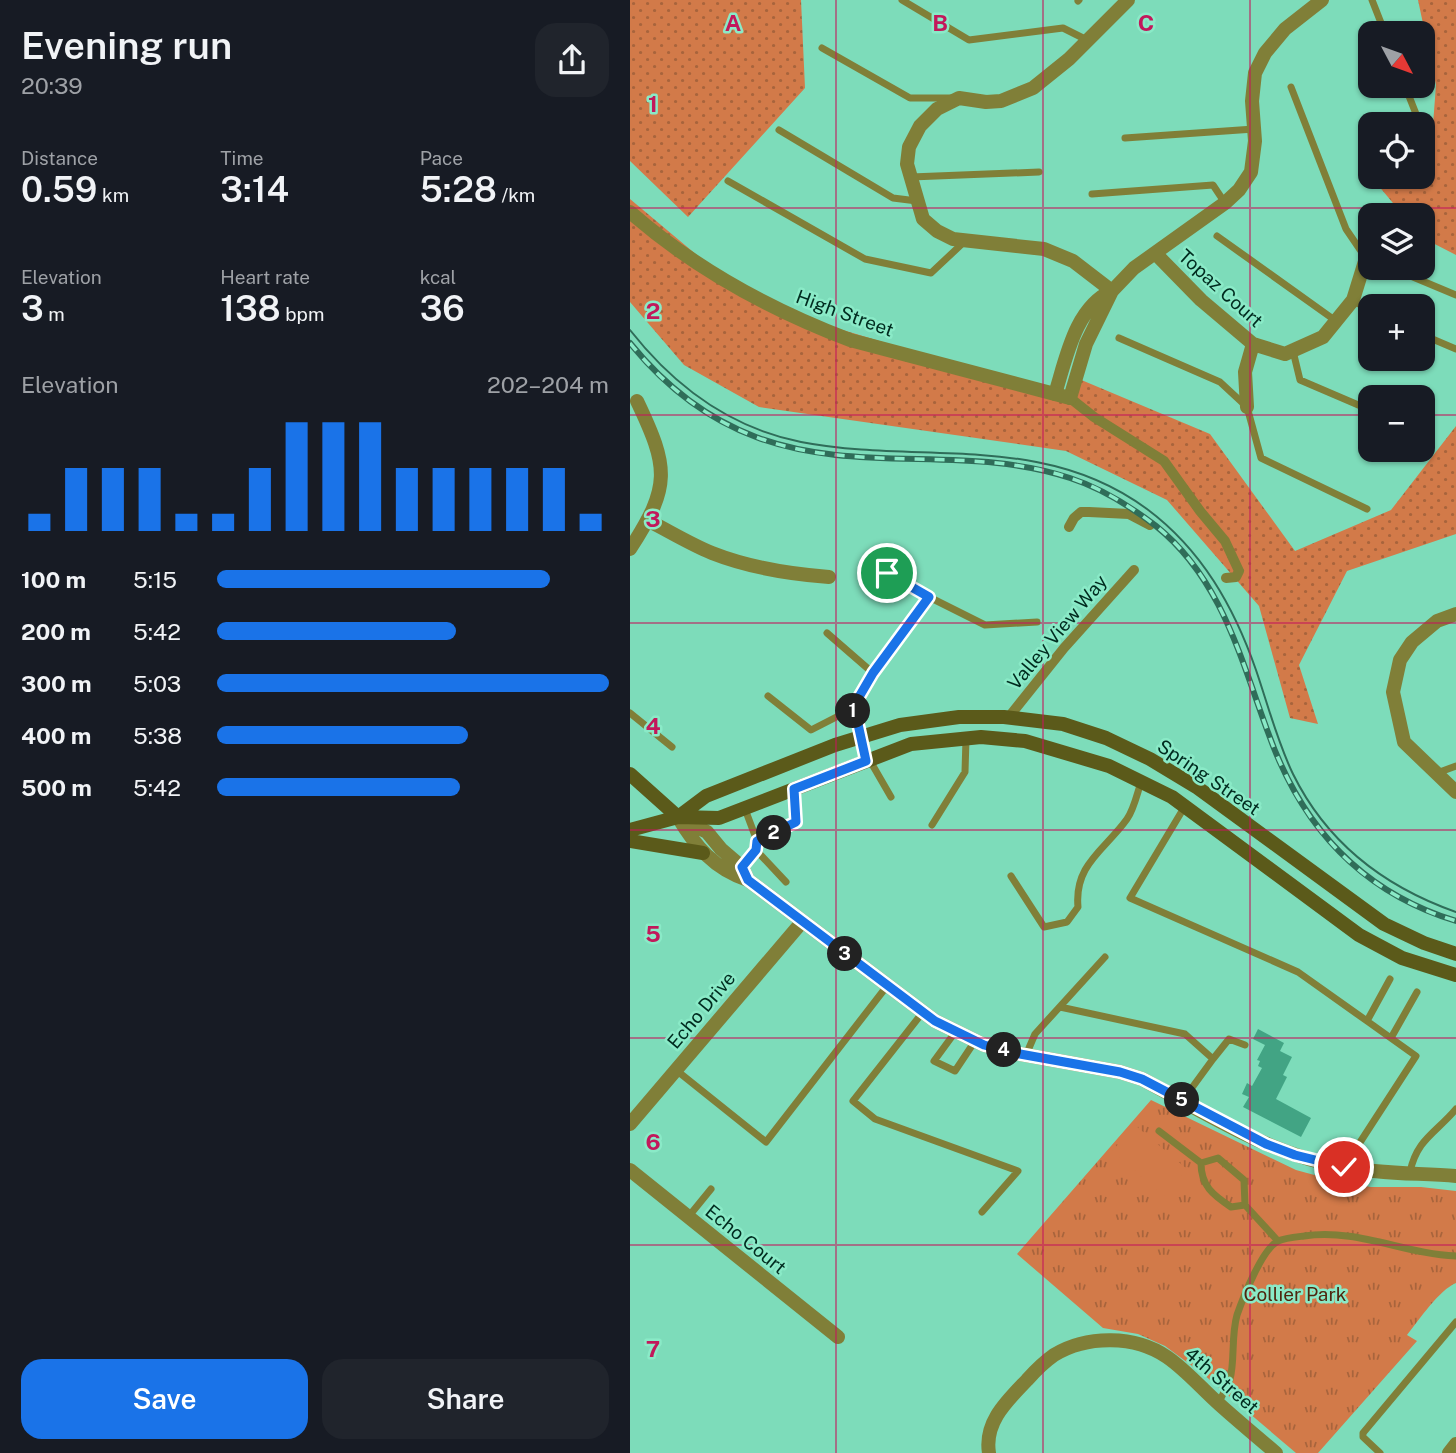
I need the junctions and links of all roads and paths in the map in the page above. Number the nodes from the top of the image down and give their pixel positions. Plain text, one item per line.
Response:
1 (902, 0) edge
2 (1128, 0) edge
3 (1322, 0) edge
4 (1372, 0) edge
5 (1380, 21) edge
6 (1088, 40) junction
7 (822, 48) dead end
8 (1292, 87) dead end
9 (959, 98) junction
10 (1254, 129) junction
11 (779, 130) dead end
12 (1125, 138) dead end
13 (1039, 172) dead end
14 (911, 177) junction
15 (728, 181) dead end
16 (1092, 194) dead end
17 (918, 201) junction
18 (1225, 203) junction
19 (630, 212) edge
20 (1217, 236) dead end
21 (965, 241) junction
22 (1358, 246) edge
23 (1155, 253) junction
24 (1358, 280) edge
25 (1420, 280) edge
26 (1112, 291) junction
27 (1456, 295) edge
28 (1353, 300) junction
29 (1358, 303) edge
30 (1336, 321) junction
31 (1119, 338) dead end
32 (1435, 340) edge
33 (1253, 344) junction
34 (1456, 349) edge
35 (1293, 351) junction
36 (1055, 394) junction
37 (1070, 398) junction
38 (637, 401) dead end
39 (1358, 405) edge
40 (1247, 407) junction
41 (1367, 509) dead end
42 (649, 521) junction
43 (1150, 525) dead end
44 (1069, 527) dead end
45 (630, 549) edge
46 (1134, 570) dead end
47 (887, 573) dead end
48 (829, 577) dead end
49 (1226, 578) dead end
50 (929, 597) junction
51 (1456, 614) edge
52 (1038, 622) dead end
53 (828, 633) dead end
54 (873, 673) junction
55 (768, 696) dead end
56 (852, 709) junction
57 (630, 713) edge
58 (1008, 718) junction
59 (860, 737) junction
60 (966, 738) junction
61 (672, 747) dead end
62 (868, 760) junction
63 (1456, 766) edge
64 (630, 774) edge
65 (1437, 774) junction
66 (1142, 782) junction
67 (794, 789) junction
68 (1456, 792) edge
69 (891, 797) dead end
70 (1185, 805) junction
71 (745, 807) junction
72 (678, 817) junction
73 (932, 825) dead end
74 (630, 830) edge
75 (630, 841) edge
76 (757, 841) junction
77 (756, 850) junction
78 (703, 853) junction
79 (745, 874) junction
80 (1011, 876) dead end
81 (786, 882) dead end
82 (802, 922) junction
83 (1456, 954) edge
84 (1105, 957) dead end
85 (1456, 975) edge
86 (1390, 979) dead end
87 (887, 986) junction
88 (1417, 992) dead end
89 (1060, 1006) junction
90 (923, 1012) junction
91 (1367, 1021) junction
92 (956, 1031) junction
93 (1391, 1038) junction
94 (975, 1040) junction
95 (1245, 1045) dead end
96 (1026, 1055) junction
97 (1213, 1059) junction
98 (676, 1070) junction
99 (1183, 1100) junction
100 (1456, 1109) edge
101 (630, 1124) edge
102 (1159, 1131) dead end
103 (1201, 1163) junction
104 (1344, 1167) junction
105 (630, 1170) edge
106 (1410, 1172) junction
107 (1455, 1174) edge
108 (711, 1189) dead end
109 (1245, 1205) junction
110 (982, 1212) dead end
111 (688, 1217) junction
112 (1278, 1241) junction
113 (1456, 1256) edge
114 (1456, 1322) edge
115 (838, 1337) dead end
116 (1218, 1404) junction
117 (1456, 1444) edge
118 (989, 1453) edge
119 (1276, 1453) edge
120 (1380, 1453) edge
121 (1448, 1453) edge

1 - 6 lane
2 - 6 street
3 - 10 street
4 - 5 lane
6 - 9 street
7 - 9 lane
8 - 22 lane
9 - 14 street
10 - 12 lane
10 - 18 street
11 - 17 lane
13 - 14 lane
14 - 17 street
15 - 21 lane
16 - 18 lane
17 - 21 street
18 - 23 street
19 - 36 street, High Street
20 - 30 lane
21 - 26 street
23 - 26 street
23 - 33 street, Topaz Court
24 - 28 street
25 - 27 lane
26 - 36 street
26 - 37 street
28 - 29 lane
28 - 30 street
30 - 35 street
31 - 40 lane
32 - 34 lane
33 - 35 street, Topaz Court
33 - 40 street
35 - 39 lane
36 - 37 street, High Street
37 - 49 street
38 - 42 street
40 - 41 lane
42 - 45 street
42 - 48 street
43 - 44 street
46 - 58 street, Valley View Way
47 - 50 lane
50 - 52 lane
50 - 54 lane
51 - 65 street
53 - 54 lane
54 - 56 lane
55 - 56 lane
56 - 59 lane
57 - 61 lane
58 - 59 main road, Spring Street
58 - 83 main road, Spring Street
59 - 62 main road
59 - 72 main road, Spring Street
60 - 62 main road, Spring Street
60 - 66 main road, Spring Street
60 - 73 lane
62 - 67 main road, Spring Street
62 - 69 lane
63 - 65 lane
64 - 72 main road
65 - 68 street
66 - 70 main road, Spring Street
66 - 80 lane
67 - 71 main road, Spring Street
67 - 76 lane
70 - 85 main road, Spring Street
70 - 91 lane
71 - 72 main road, Spring Street
71 - 76 lane
72 - 74 main road, Spring Street
72 - 78 street
72 - 79 street
75 - 78 main road
76 - 77 lane
77 - 79 lane
77 - 81 lane
78 - 79 street
79 - 82 street
82 - 87 street
82 - 98 street, Echo Drive
84 - 89 lane
86 - 91 lane
87 - 90 street
87 - 98 lane
88 - 93 lane
89 - 96 lane
89 - 97 lane
90 - 92 street
90 - 110 lane
91 - 93 lane
92 - 94 street
92 - 94 lane
93 - 104 lane
94 - 96 street
95 - 97 lane
96 - 99 street
97 - 99 lane
98 - 101 street, Echo Drive
99 - 104 street
100 - 106 lane
102 - 103 lane
103 - 109 lane
103 - 109 lane
104 - 106 street
105 - 111 street, Echo Court
106 - 107 street
108 - 111 lane
109 - 112 lane
111 - 115 street, Echo Court
112 - 113 lane
112 - 116 lane
114 - 120 lane
116 - 118 street, 4th Street
116 - 119 street, 4th Street
117 - 121 street

